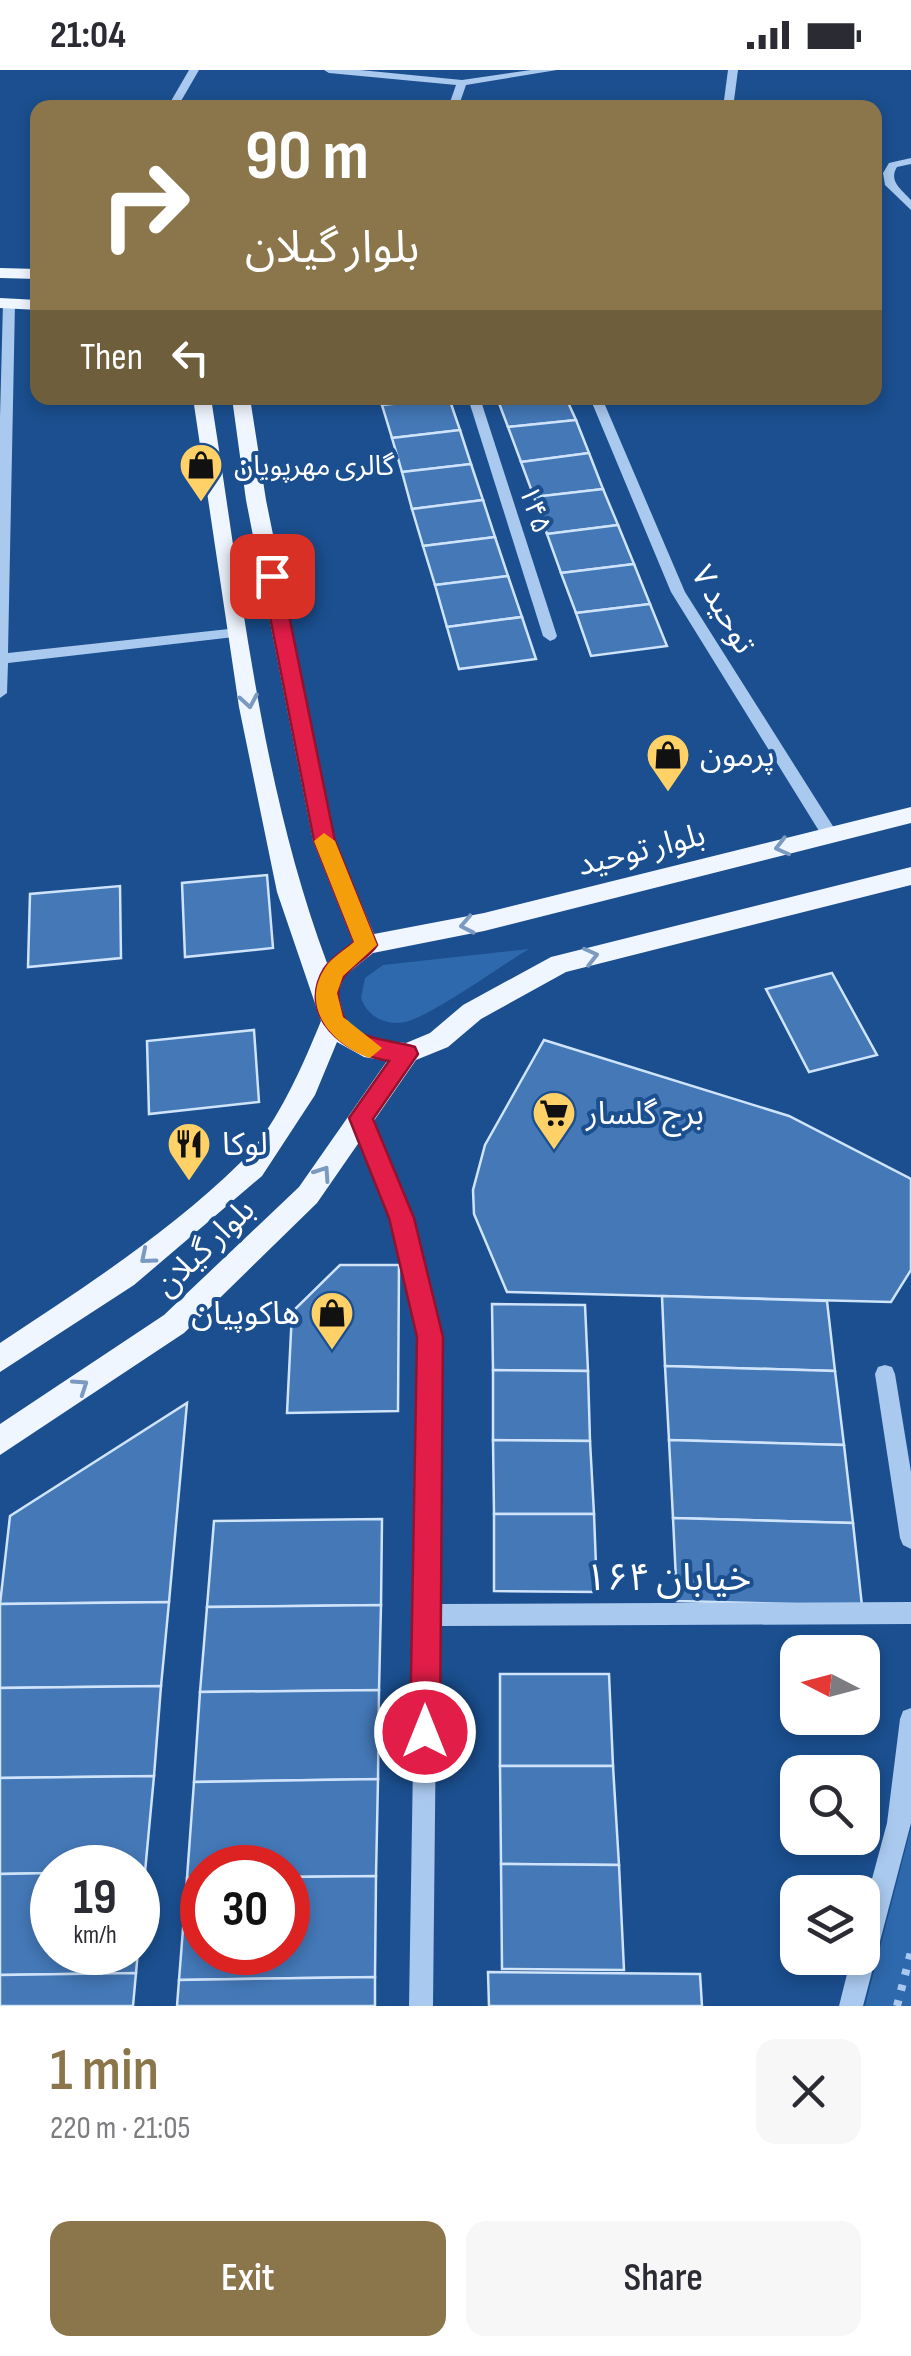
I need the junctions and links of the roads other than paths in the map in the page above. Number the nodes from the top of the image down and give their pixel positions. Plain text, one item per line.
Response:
1 (194, 70) edge
2 (328, 70) edge
3 (552, 70) edge
4 (733, 70) edge
5 (462, 83) junction
6 (177, 100) edge
7 (456, 100) edge
8 (729, 100) edge
9 (911, 161) edge
10 (911, 207) edge
11 (0, 273) edge
12 (30, 274) edge
13 (5, 303) edge
14 (30, 305) edge
15 (203, 405) edge
16 (242, 405) edge
17 (476, 405) edge
18 (599, 405) edge
19 (238, 633) junction
20 (550, 636) dead end
21 (1, 659) edge
22 (0, 694) edge
23 (911, 815) edge
24 (830, 835) junction
25 (911, 876) edge
26 (376, 943) junction
27 (326, 993) junction
28 (332, 1020) junction
29 (407, 1054) junction
30 (361, 1118) junction
31 (0, 1359) edge
32 (885, 1374) dead end
33 (0, 1440) edge
34 (911, 1538) edge
35 (911, 1614) edge
36 (426, 1615) junction
37 (911, 1719) edge
38 (422, 2006) edge
39 (851, 2006) edge

1 - 6 street
2 - 5 street
3 - 5 street
4 - 8 street
5 - 7 street
9 - 10 street
11 - 12 main road
13 - 14 main road
13 - 21 street
15 - 19 main road
16 - 26 main road
17 - 20 street, ۱۴۵
18 - 24 street, توحید ۷
19 - 21 street
19 -> 27 main road
21 - 22 street
23 - 24 main road, بلوار توحید
24 -> 26 main road, بلوار توحید
29 -> 25 main road
26 - 27 main road
27 - 28 main road
28 - 29 main road
28 -> 31 main road, بلوار گیلان
29 - 30 main road, بلوار گیلان
33 -> 30 main road, بلوار گیلان
30 - 36 street
32 - 34 street
35 - 36 street, خیابان ۱۶۴
36 - 38 street
37 - 39 street

